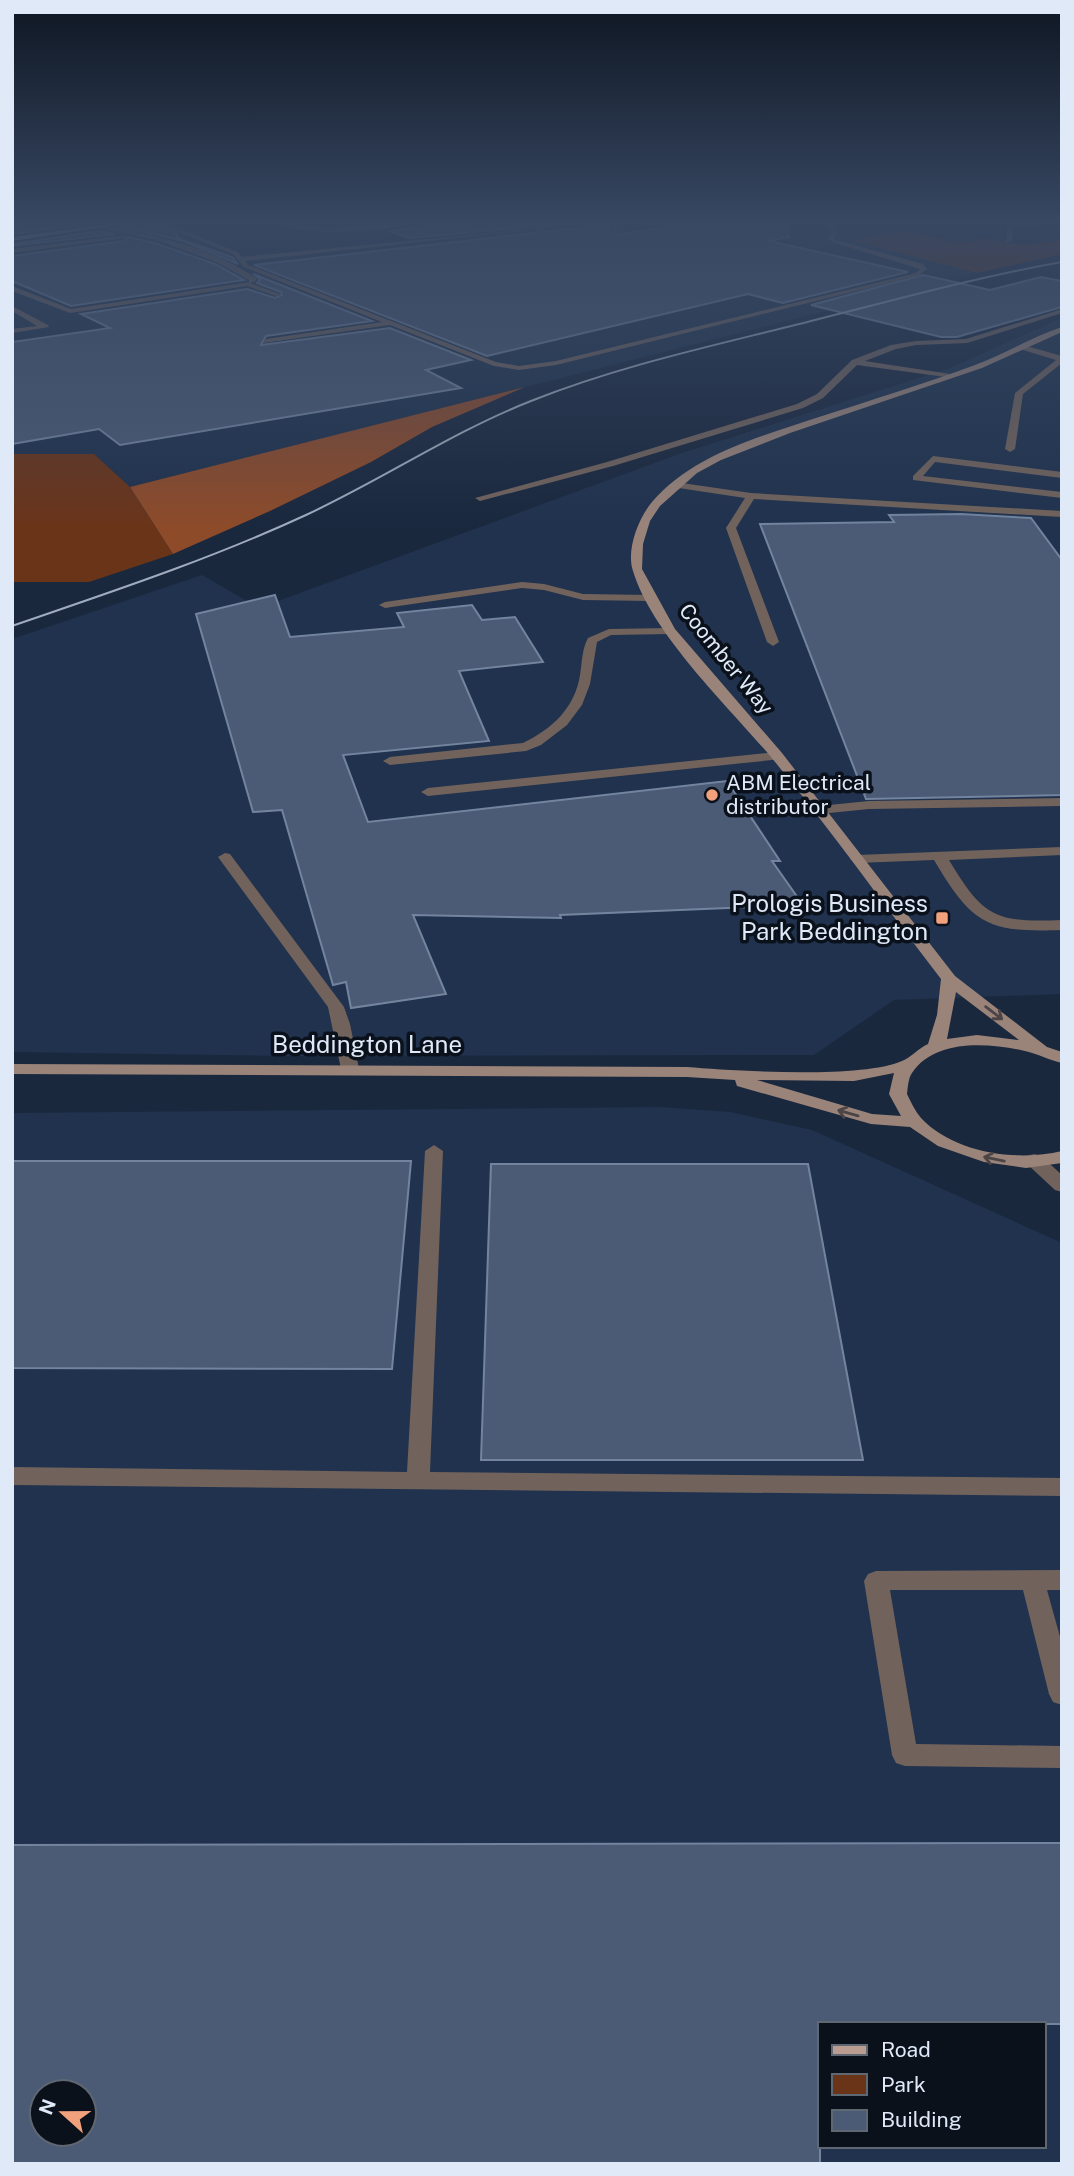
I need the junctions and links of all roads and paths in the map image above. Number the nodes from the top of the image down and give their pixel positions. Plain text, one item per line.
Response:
1 (39, 324) edge
2 (386, 324) edge
3 (391, 324) edge
4 (718, 324) edge
5 (1022, 324) edge
6 (1062, 329) edge
7 (12, 331) edge
8 (266, 341) dead end
9 (1023, 347) junction
10 (855, 362) junction
11 (950, 376) junction
12 (1010, 449) dead end
13 (1062, 475) edge
14 (675, 485) junction
15 (1062, 495) edge
16 (751, 496) junction
17 (480, 498) dead end
18 (1062, 514) edge
19 (650, 598) junction
20 (385, 606) dead end
21 (670, 631) junction
22 (773, 642) dead end
23 (777, 756) junction
24 (390, 761) dead end
25 (428, 792) dead end
26 (1062, 802) edge
27 (819, 810) junction
28 (1062, 851) edge
29 (939, 856) junction
30 (225, 857) dead end
31 (857, 859) junction
32 (1062, 925) edge
33 (949, 979) junction
34 (936, 1047) junction
35 (1039, 1047) junction
36 (1062, 1058) edge
37 (910, 1065) junction
38 (12, 1069) edge
39 (350, 1069) junction
40 (721, 1076) junction
41 (916, 1122) junction
42 (434, 1151) dead end
43 (1062, 1157) edge
44 (1034, 1160) junction
45 (1062, 1186) edge
46 (12, 1476) edge
47 (418, 1480) junction
48 (1062, 1487) edge
49 (1033, 1580) junction
50 (1062, 1580) edge
51 (1062, 1694) edge
52 (1062, 1757) edge

1 - 7 street
2 - 8 street
3 - 4 street
5 - 10 street
6 - 9 street, Coomber Way
9 - 11 street, Coomber Way
9 - 12 street
10 - 11 street
10 - 17 street
11 - 14 street, Coomber Way
13 - 15 street
14 - 16 street
14 - 19 street, Coomber Way
16 - 18 street
16 - 22 street
19 - 20 street
19 - 21 street, Coomber Way
21 - 23 street, Coomber Way
21 - 24 street
23 - 25 street
23 - 27 street, Coomber Way
26 - 27 street
27 - 31 street, Coomber Way
28 - 29 street
29 - 31 street
29 - 32 street
30 - 39 street
31 - 33 street, Coomber Way
33 - 34 street
33 -> 35 street, Coomber Way
34 - 35 street, Beddington Lane
34 - 37 street, Beddington Lane
35 - 36 street, Beddington Lane
37 - 40 street, Beddington Lane
37 - 41 street
38 - 39 street, Beddington Lane
39 - 40 street, Beddington Lane
41 -> 40 street, Beddington Lane
44 -> 41 street
42 - 47 street
43 - 44 street
44 - 45 street
46 - 47 street
47 - 48 street
49 - 50 street
49 - 51 street
49 - 52 street

